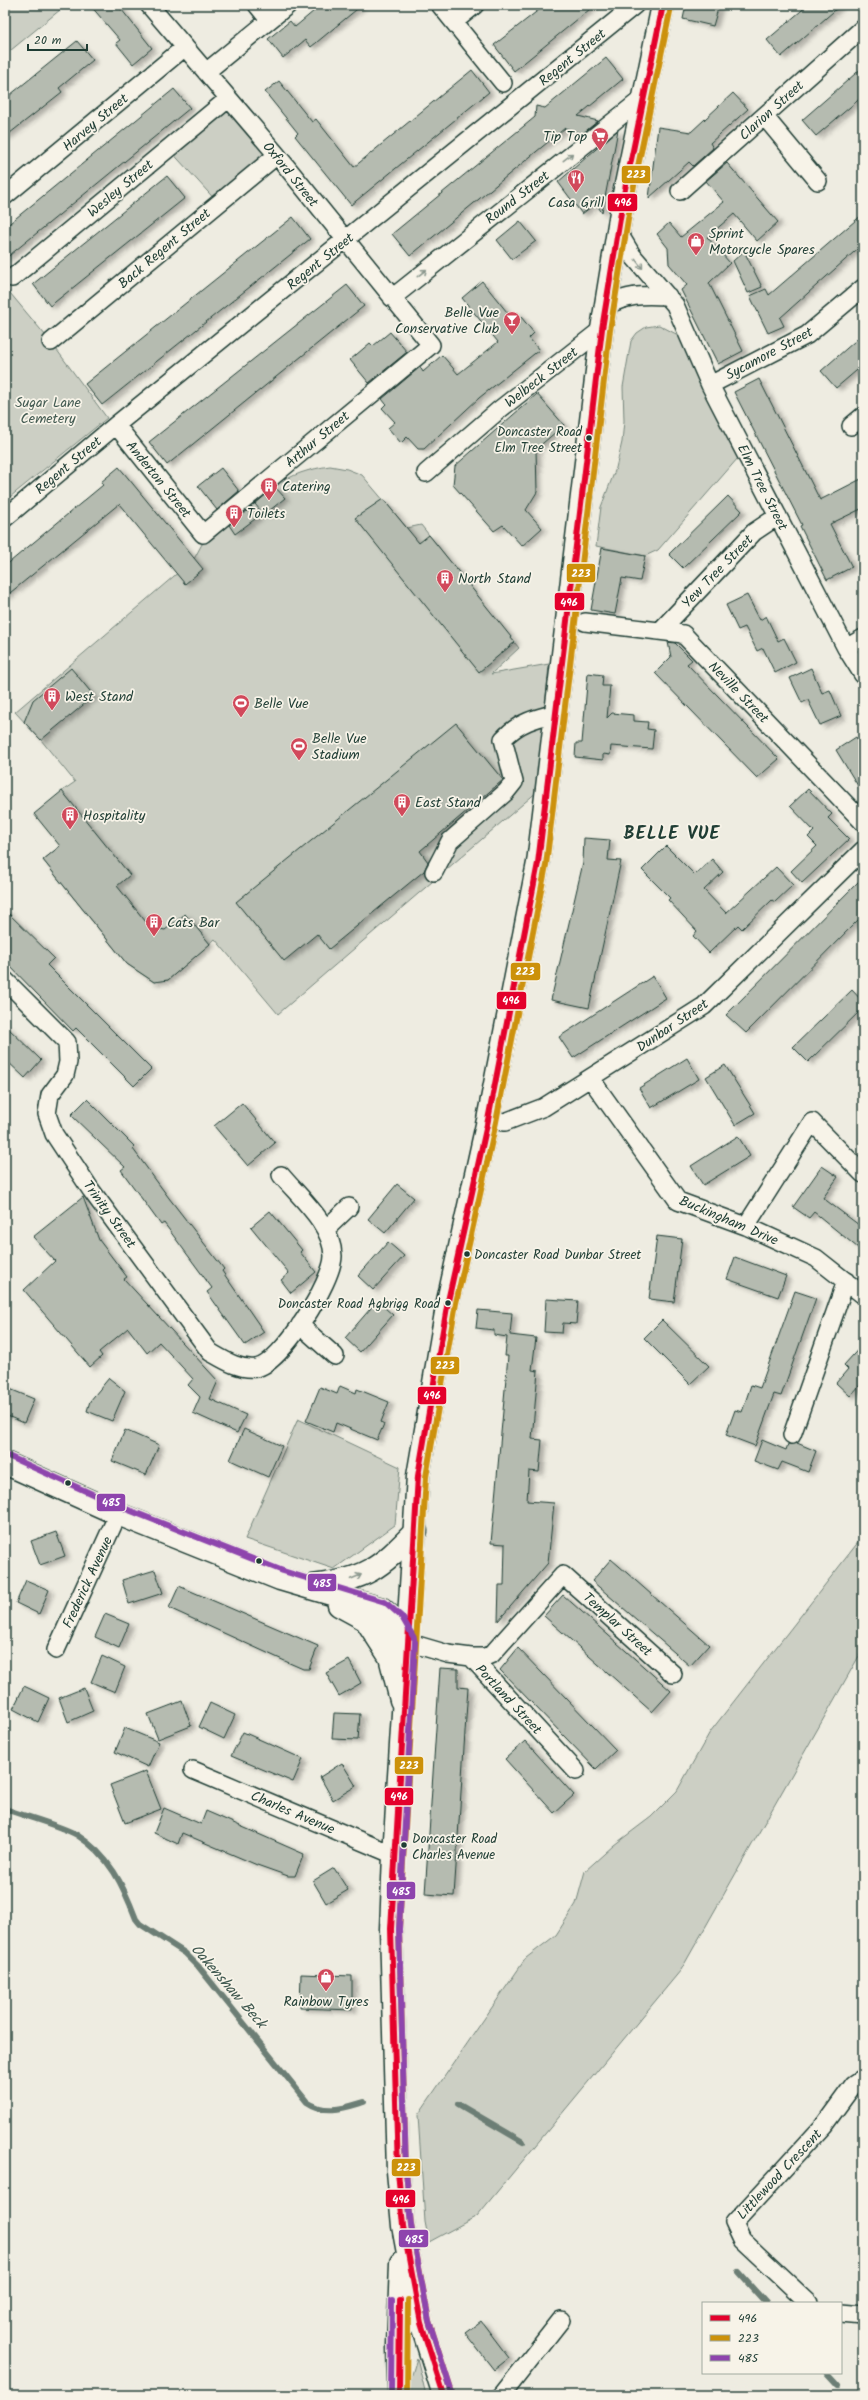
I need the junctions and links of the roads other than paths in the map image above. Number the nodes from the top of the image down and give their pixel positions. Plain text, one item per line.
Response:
1 (150, 5) edge
2 (257, 5) edge
3 (288, 5) edge
4 (440, 5) edge
5 (475, 5) edge
6 (635, 5) edge
7 (663, 5) edge
8 (269, 20) junction
9 (454, 22) junction
10 (863, 28) edge
11 (185, 47) junction
12 (206, 72) junction
13 (503, 83) dead end
14 (228, 98) junction
15 (643, 98) junction
16 (764, 116) junction
17 (277, 156) junction
18 (818, 181) dead end
19 (680, 191) dead end
20 (5, 196) edge
21 (618, 232) junction
22 (346, 240) junction
23 (12, 278) dead end
24 (863, 288) edge
25 (668, 296) junction
26 (392, 298) junction
27 (606, 306) junction
28 (602, 329) junction
29 (52, 342) dead end
30 (431, 345) joint
31 (710, 385) junction
32 (116, 425) junction
33 (426, 473) dead end
34 (778, 516) junction
35 (5, 518) edge
36 (203, 534) joint
37 (585, 622) dead end
38 (660, 631) junction
39 (863, 638) edge
40 (846, 648) junction
41 (863, 675) edge
42 (558, 713) junction
43 (863, 822) edge
44 (863, 850) edge
45 (434, 872) dead end
46 (5, 980) edge
47 (591, 1079) junction
48 (488, 1120) junction
49 (862, 1171) edge
50 (281, 1175) dead end
51 (349, 1206) dead end
52 (746, 1226) junction
53 (326, 1229) junction
54 (846, 1282) junction
55 (863, 1295) edge
56 (300, 1325) junction
57 (335, 1356) dead end
58 (792, 1435) dead end
59 (5, 1463) edge
60 (118, 1514) junction
61 (416, 1531) junction
62 (304, 1587) junction
63 (365, 1619) junction
64 (407, 1642) junction
65 (56, 1650) dead end
66 (471, 1657) junction
67 (673, 1674) dead end
68 (403, 1707) junction
69 (193, 1770) dead end
70 (576, 1771) dead end
71 (394, 1855) junction
72 (863, 2078) edge
73 (403, 2226) junction
74 (808, 2302) edge
75 (842, 2313) edge
76 (863, 2315) edge
77 (561, 2320) dead end
78 (399, 2395) edge
79 (444, 2395) edge
80 (502, 2395) edge

1 - 11 street, Oxford Street
2 - 8 street
3 - 8 street
4 - 9 street
5 - 9 street
6 - 22 street, Regent Street
7 - 15 main road
8 - 12 street
9 - 13 street
10 - 16 street, Clarion Street
11 - 12 street, Oxford Street
11 - 20 street, Harvey Street
12 - 14 street, Oxford Street
14 - 17 street, Oxford Street
14 - 23 street, Wesley Street
15 - 21 main road
26 -> 15 street, Round Street
16 - 18 street
16 - 19 street, Clarion Street
17 - 22 street, Oxford Street
17 - 29 street, Back Regent Street
21 -> 25 street, Elm Tree Street
21 - 27 main road
22 - 26 street, Oxford Street
22 - 32 street, Regent Street
24 - 31 street, Sycamore Street
25 - 27 street
25 - 31 street, Elm Tree Street
26 - 30 street, Oxford Street
27 - 28 main road
28 - 33 street, Welbeck Street
28 - 42 main road
30 - 36 street, Arthur Street
31 - 34 street, Elm Tree Street
32 - 35 street, Regent Street
32 - 36 street, Anderton Street
34 - 38 street, Yew Tree Street
34 - 40 street, Elm Tree Street
37 - 38 street, Neville Street
38 - 43 street, Neville Street
39 - 40 street
40 - 41 street, Elm Tree Street
42 - 45 street
42 - 48 main road
44 - 47 street, Dunbar Street
46 - 56 street, Trinity Street
47 - 48 street, Dunbar Street
47 - 52 street, Buckingham Drive
48 - 61 main road
49 - 52 street
50 - 53 street, Trinity Street
51 - 53 street
52 - 54 street, Buckingham Drive
53 - 56 street, Trinity Street
54 - 55 street, Buckingham Drive
54 - 58 street
56 - 57 street
59 - 60 main road
60 - 62 main road
60 - 65 street, Frederick Avenue
62 -> 61 main road
61 - 64 main road
62 - 63 main road
62 - 64 main road
63 - 64 main road
63 - 68 main road
64 - 66 street, Portland Street
64 - 68 main road
66 - 67 street, Templar Street
66 - 70 street, Portland Street
68 - 71 main road
69 - 71 street, Charles Avenue
71 - 73 main road
72 - 74 street, Littlewood Crescent
73 - 78 main road
73 - 79 main road
75 - 76 street
77 - 80 street

